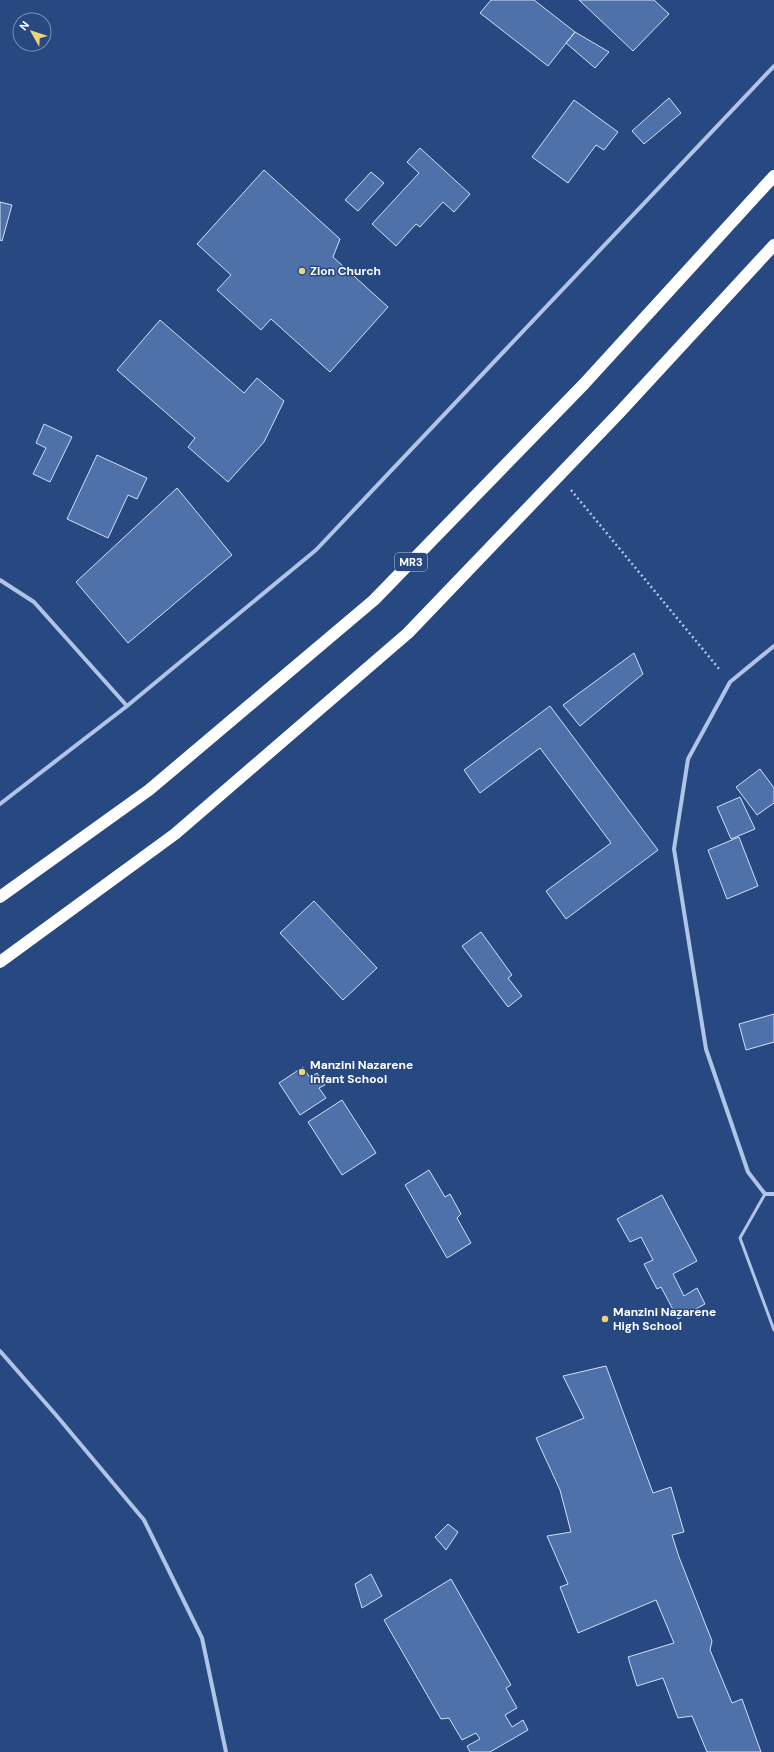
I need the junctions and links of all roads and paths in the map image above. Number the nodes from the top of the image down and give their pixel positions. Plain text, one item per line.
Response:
1 (774, 66) edge
2 (774, 176) edge
3 (774, 245) edge
4 (559, 475) junction
5 (0, 580) edge
6 (774, 646) edge
7 (730, 682) junction
8 (127, 706) junction
9 (0, 804) edge
10 (0, 897) edge
11 (0, 962) edge
12 (765, 1194) junction
13 (774, 1194) edge
14 (774, 1330) edge
15 (0, 1351) edge
16 (226, 1752) edge

1 - 8 street
2 - 10 highway, MR3
3 - 4 highway
4 - 7 path
4 - 11 highway
5 - 8 street
6 - 7 street
7 - 12 street
8 - 9 street
12 - 13 street
12 - 14 lane
15 - 16 street

